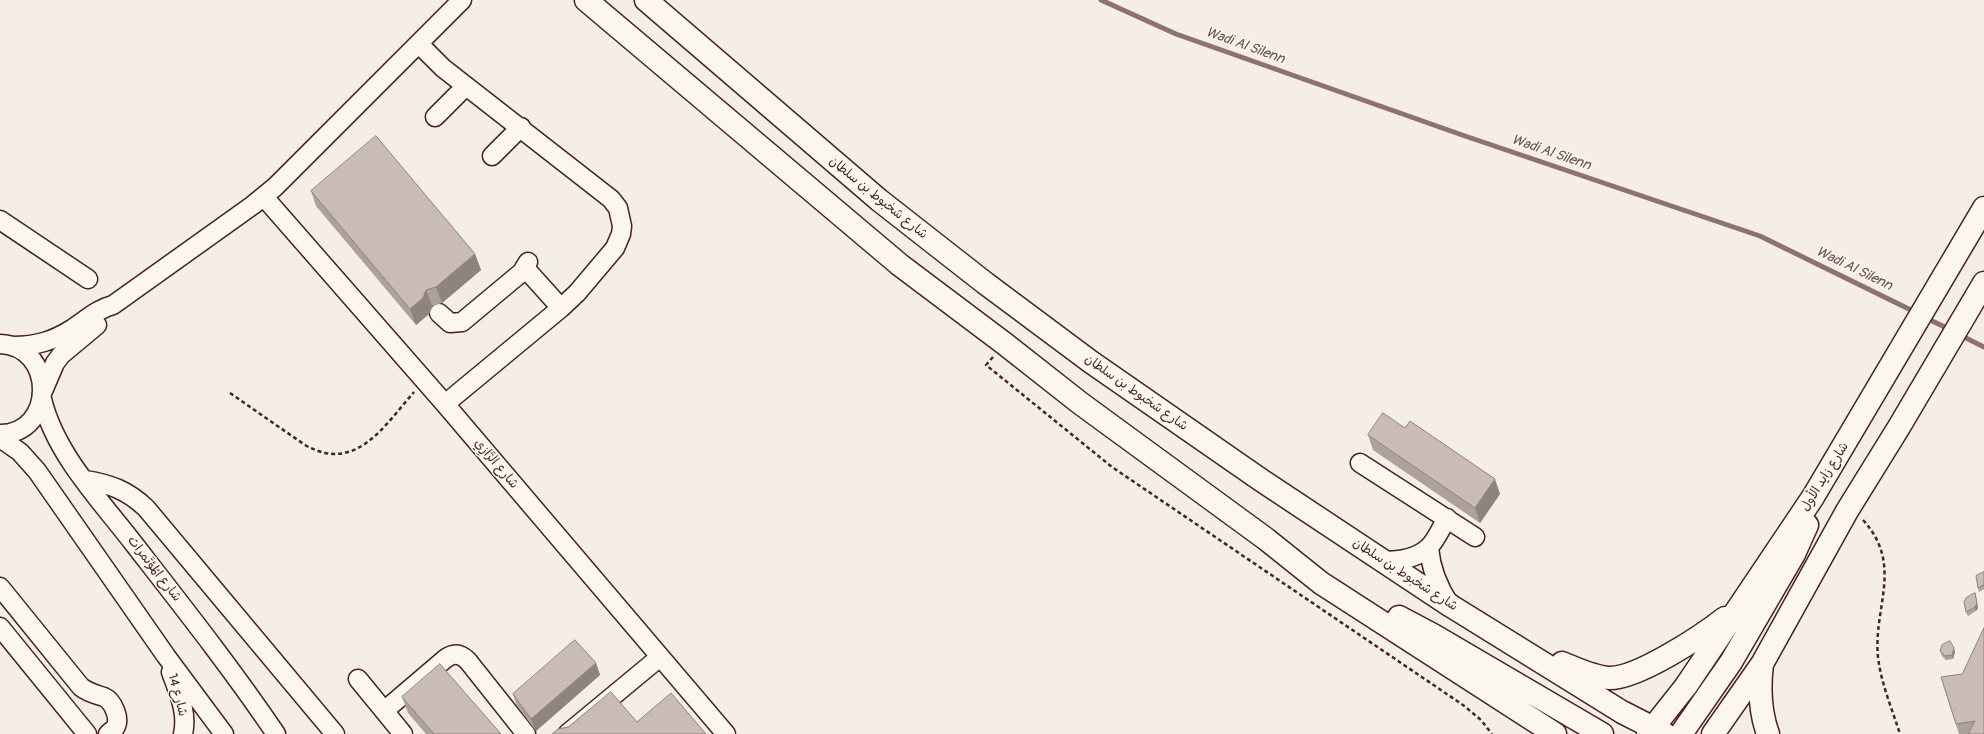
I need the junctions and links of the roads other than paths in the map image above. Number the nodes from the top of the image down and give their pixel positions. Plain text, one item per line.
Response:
1 (462, 0) edge
2 (586, 0) edge
3 (646, 0) edge
4 (419, 44) junction
5 (466, 86) junction
6 (435, 117) dead end
7 (521, 127) junction
8 (492, 156) dead end
9 (264, 197) junction
10 (1984, 208) edge
11 (0, 220) edge
12 (88, 279) dead end
13 (1984, 283) edge
14 (113, 305) junction
15 (561, 308) junction
16 (439, 313) dead end
17 (4, 344) edge
18 (43, 395) junction
19 (445, 404) junction
20 (0, 434) edge
21 (0, 438) edge
22 (1360, 463) dead end
23 (85, 480) junction
24 (1813, 497) junction
25 (1447, 518) junction
26 (1475, 537) dead end
27 (1429, 548) junction
28 (1382, 561) junction
29 (1322, 583) junction
30 (0, 587) edge
31 (1451, 606) junction
32 (1740, 607) junction
33 (0, 627) edge
34 (1518, 648) junction
35 (166, 656) junction
36 (660, 657) junction
37 (1762, 664) junction
38 (358, 679) dead end
39 (1497, 696) junction
40 (384, 711) junction
41 (1655, 732) edge
42 (87, 734) edge
43 (108, 734) edge
44 (183, 734) edge
45 (224, 734) edge
46 (276, 734) edge
47 (335, 734) edge
48 (403, 734) edge
49 (526, 734) edge
50 (567, 734) edge
51 (726, 734) edge
52 (1532, 734) edge
53 (1555, 734) edge
54 (1602, 734) edge
55 (1681, 734) edge
56 (1713, 734) edge
57 (1768, 734) edge

1 - 4 street
2 - 29 main road
3 - 28 main road, شارع شخبوط بن سلطان
4 - 5 street
4 - 9 street
5 - 6 street
5 - 7 street
7 - 8 street
7 - 15 street
9 - 14 street
9 - 19 street, شارع الرَّازِي
10 - 24 main road, شارع زايد الأول
11 - 12 street
13 - 37 main road
14 - 17 street
14 - 18 street
15 - 16 street
15 - 19 street
17 - 18 street, شارع المُؤتَمرات
18 - 20 street
18 - 23 street, شارع المُؤتَمرات
19 - 36 street, شارع الرَّازِي
21 - 35 street
22 - 25 street
23 - 46 street, شارع المُؤتَمرات
23 - 47 street
24 - 32 main road, شارع زايد الأول
24 - 55 main road
25 - 26 street
25 - 27 street
27 - 28 street
27 - 31 street
28 - 31 main road, شارع شخبوط بن سلطان
29 - 39 main road
29 - 54 main road
30 - 43 street
31 - 34 main road, شارع شخبوط بن سلطان
32 - 34 main road
32 - 41 main road, شارع زايد الأول
33 - 42 street
34 - 41 main road, شارع شخبوط بن سلطان
35 - 44 street, شارع 14
35 - 45 street
36 - 50 street
36 - 51 street, شارع الرَّازِي
37 - 56 main road
37 - 57 main road
38 - 40 street
39 - 52 main road
39 - 53 main road
40 - 48 street
40 - 49 street

